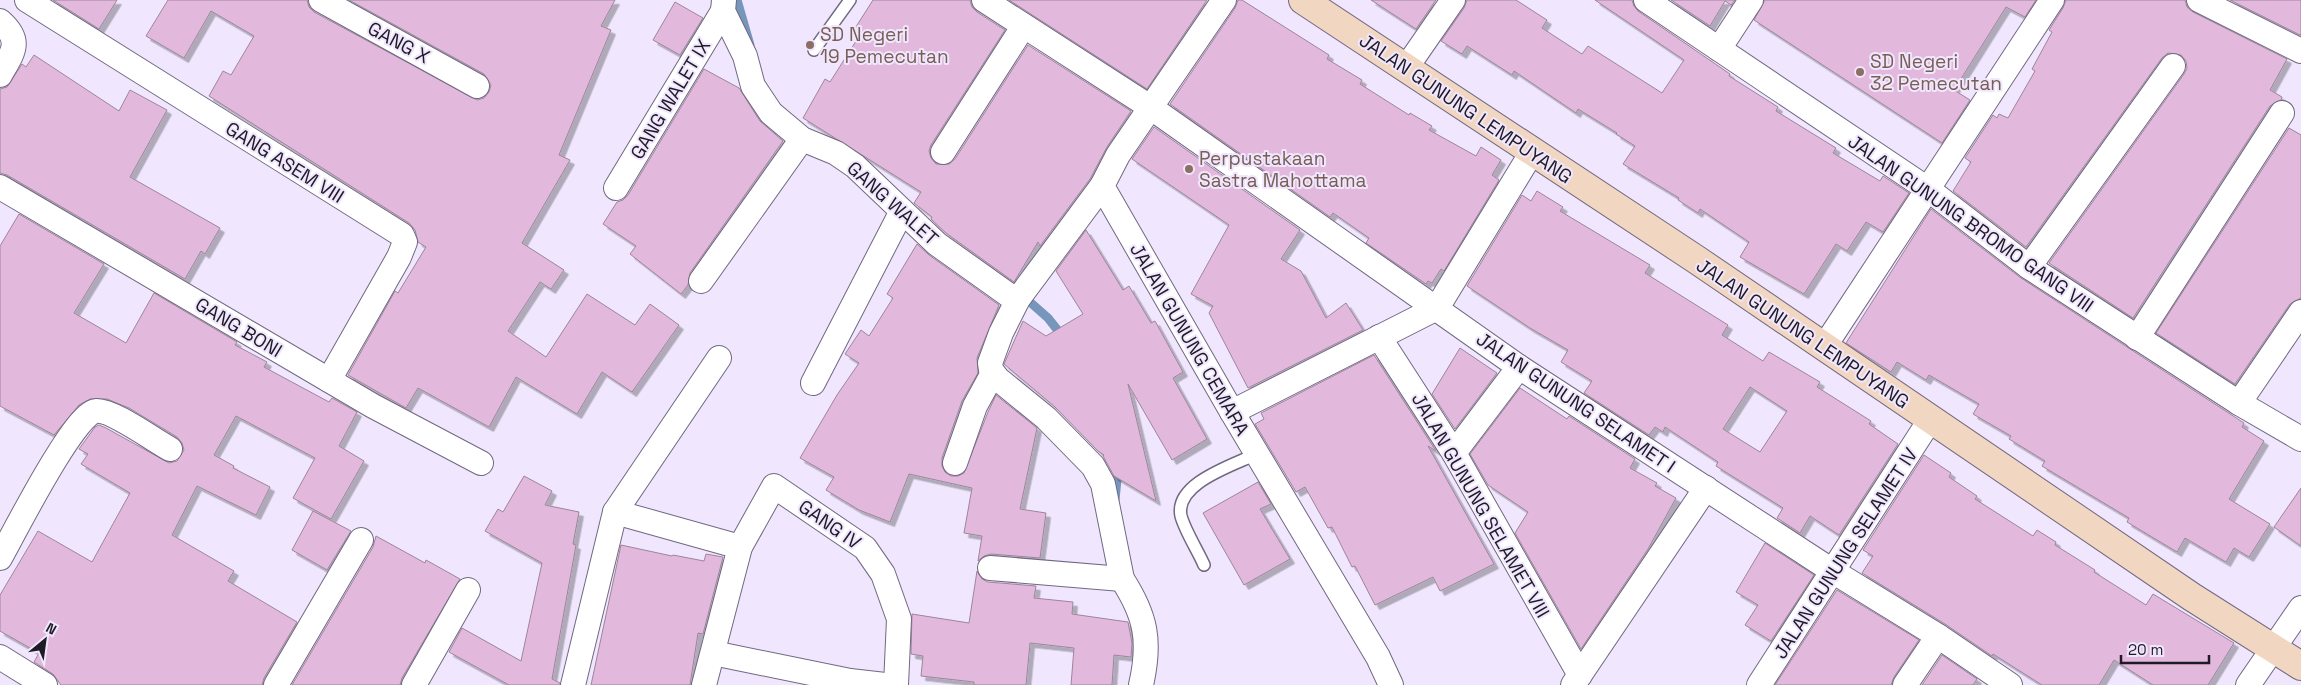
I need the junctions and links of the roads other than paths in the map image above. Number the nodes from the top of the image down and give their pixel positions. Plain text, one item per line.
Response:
1 (27, 0) edge
2 (321, 0) edge
3 (850, 0) edge
4 (984, 0) edge
5 (1224, 0) edge
6 (1303, 0) edge
7 (1452, 0) edge
8 (1646, 0) edge
9 (1751, 0) edge
10 (2052, 0) edge
11 (2199, 0) edge
12 (724, 5) edge
13 (0, 21) edge
14 (1023, 27) junction
15 (1719, 49) junction
16 (814, 50) dead end
17 (2301, 51) edge
18 (2173, 66) dead end
19 (1406, 68) junction
20 (0, 75) edge
21 (477, 86) dead end
22 (1150, 107) junction
23 (2282, 113) dead end
24 (802, 139) junction
25 (943, 152) dead end
26 (1532, 152) junction
27 (1102, 186) junction
28 (0, 187) edge
29 (616, 188) dead end
30 (1928, 190) junction
31 (902, 211) junction
32 (2029, 267) junction
33 (701, 281) dead end
34 (1017, 300) junction
35 (1437, 308) junction
36 (2301, 312) edge
37 (1379, 337) junction
38 (2137, 338) junction
39 (1824, 347) junction
40 (719, 358) dead end
41 (1519, 367) junction
42 (993, 373) junction
43 (329, 380) junction
44 (813, 383) dead end
45 (2239, 403) junction
46 (1232, 412) junction
47 (1930, 420) junction
48 (2301, 439) edge
49 (170, 449) dead end
50 (1454, 452) junction
51 (1256, 454) junction
52 (481, 463) dead end
53 (955, 463) dead end
54 (1706, 488) junction
55 (615, 512) junction
56 (361, 540) dead end
57 (740, 547) junction
58 (0, 558) edge
59 (1204, 565) dead end
60 (990, 568) dead end
61 (1834, 572) junction
62 (1122, 579) junction
63 (468, 590) dead end
64 (2301, 608) edge
65 (1938, 636) junction
66 (2273, 648) junction
67 (713, 653) junction
68 (0, 656) edge
69 (2301, 666) edge
70 (1576, 680) edge
71 (45, 685) edge
72 (276, 685) edge
73 (414, 685) edge
74 (573, 685) edge
75 (704, 685) edge
76 (885, 685) edge
77 (896, 685) edge
78 (1141, 685) edge
79 (1391, 685) edge
80 (1759, 685) edge
81 (1905, 685) edge
82 (2010, 685) edge
83 (2248, 685) edge

1 - 43 street, GANG ASEM VIII
2 - 21 street, GANG X
3 - 16 lane
4 - 14 street, JALAN GUNUNG SELAMET I
5 - 22 street
6 - 19 street, JALAN GUNUNG LEMPUYANG
7 - 19 street
8 - 15 street, JALAN GUNUNG BROMO GANG VIII
9 - 15 street
10 - 30 street
11 - 17 street
12 - 24 street, GANG WALET
12 - 29 street, GANG WALET IX
13 - 20 street
14 - 22 street, JALAN GUNUNG SELAMET I
14 - 25 street
15 - 30 street, JALAN GUNUNG BROMO GANG VIII
18 - 32 street
19 - 26 street, JALAN GUNUNG LEMPUYANG
22 - 27 street
22 - 35 street, JALAN GUNUNG SELAMET I
23 - 38 street
24 - 31 street, GANG WALET
24 - 33 street
26 - 35 street
26 - 39 street, JALAN GUNUNG LEMPUYANG
27 - 34 street
27 - 46 street, JALAN GUNUNG CEMARA
28 - 43 street, GANG BONI
30 - 32 street, JALAN GUNUNG BROMO GANG VIII
30 - 39 street
31 - 34 street, GANG WALET
31 - 44 street
32 - 38 street, JALAN GUNUNG BROMO GANG VIII
34 - 42 street
35 - 37 street
35 - 41 street, JALAN GUNUNG SELAMET I
36 - 45 street
37 - 46 street
37 - 50 street, JALAN GUNUNG SELAMET VIII
38 - 45 street, JALAN GUNUNG BROMO GANG VIII
39 - 47 street, JALAN GUNUNG LEMPUYANG
40 - 55 street
41 - 50 street
41 - 54 street, JALAN GUNUNG SELAMET I
42 - 53 street
42 - 62 street
43 - 52 street, GANG BONI
45 - 48 street, JALAN GUNUNG BROMO GANG VIII
46 - 51 street, JALAN GUNUNG CEMARA
47 - 61 street, JALAN GUNUNG SELAMET IV
47 - 66 street, JALAN GUNUNG LEMPUYANG
49 - 58 street
50 - 70 street, JALAN GUNUNG SELAMET VIII
51 - 59 lane
51 - 79 street, JALAN GUNUNG CEMARA
54 - 61 street, JALAN GUNUNG SELAMET I
54 - 70 street
55 - 57 street
55 - 74 street
56 - 72 street
57 - 67 street
57 - 77 street, GANG IV
60 - 62 street
61 - 65 street, JALAN GUNUNG SELAMET I
61 - 80 street, JALAN GUNUNG SELAMET IV
62 - 78 street
63 - 73 street
64 - 66 street
65 - 81 street
65 - 82 street, JALAN GUNUNG SELAMET I
66 - 69 street, JALAN GUNUNG LEMPUYANG
66 - 83 street
67 - 75 street
67 - 76 street
68 - 71 street

